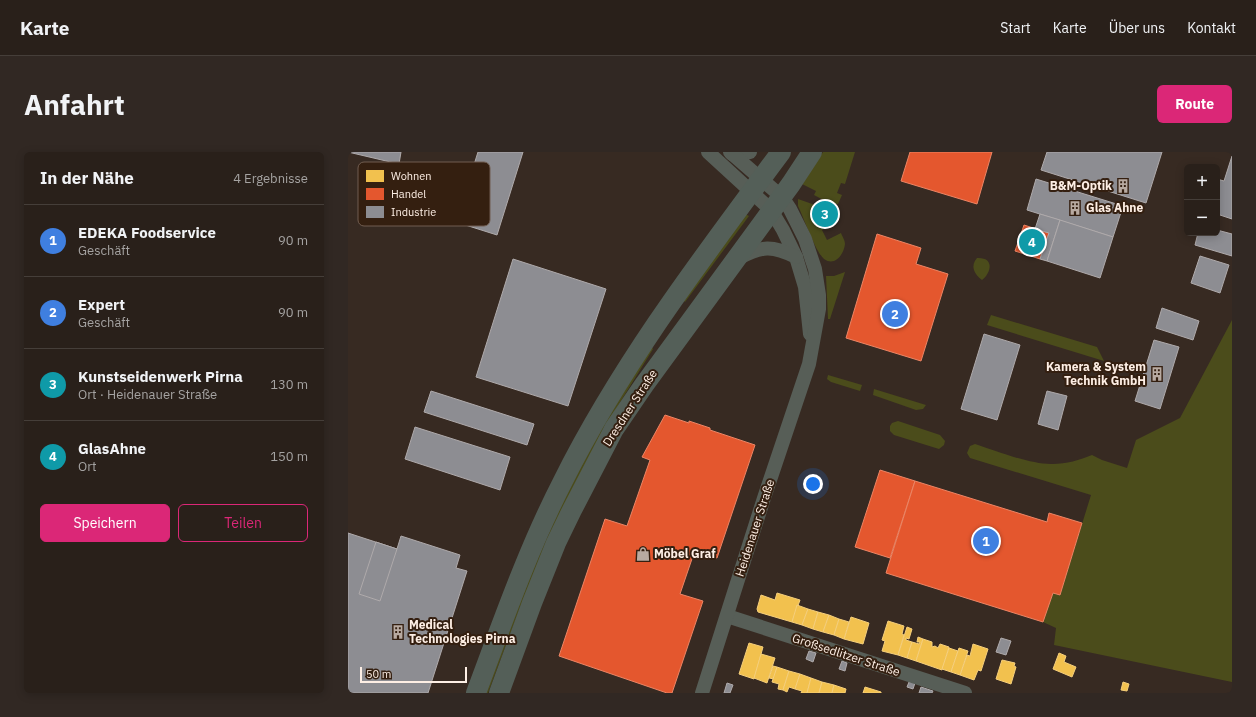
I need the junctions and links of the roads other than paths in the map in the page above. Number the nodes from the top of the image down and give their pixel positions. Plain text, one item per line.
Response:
1 (708, 152) edge
2 (750, 152) edge
3 (781, 152) edge
4 (812, 152) edge
5 (731, 153) edge
6 (756, 186) junction
7 (777, 203) junction
8 (796, 257) junction
9 (736, 259) junction
10 (809, 364) junction
11 (727, 616) junction
12 (476, 693) edge
13 (499, 693) edge
14 (702, 693) edge
15 (965, 693) edge

1 - 6 street
2 - 5 street
3 - 6 main road, Dresdner Straße
4 - 7 main road, Dresdner Straße
5 - 6 street
6 - 7 street
6 - 12 main road, Dresdner Straße
7 - 8 street, Heidenauer Straße
7 - 9 main road, Dresdner Straße
7 - 10 street, Heidenauer Straße
8 - 9 street
8 - 10 street, Heidenauer Straße
9 - 13 main road, Dresdner Straße
10 - 11 street, Heidenauer Straße
11 - 14 street, Heidenauer Straße
11 - 15 street, Großsedlitzer Straße

